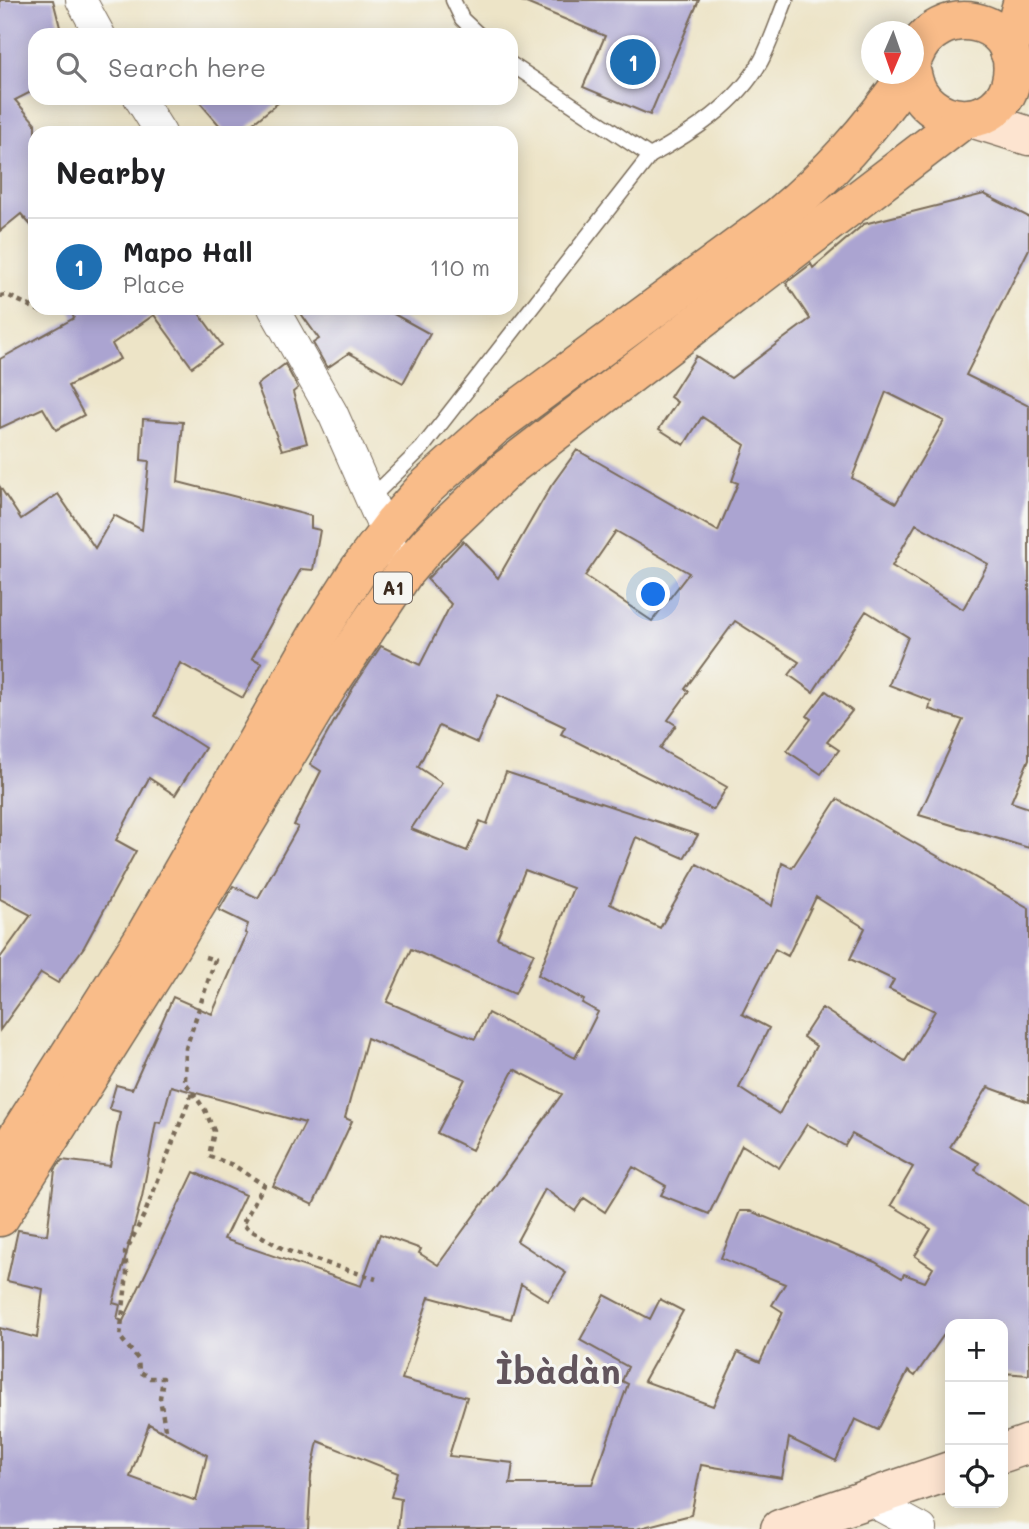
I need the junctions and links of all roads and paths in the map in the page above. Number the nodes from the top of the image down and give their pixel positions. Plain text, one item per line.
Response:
1 (80, 0) edge
2 (453, 0) edge
3 (786, 0) edge
4 (1023, 0) edge
5 (952, 11) edge
6 (96, 28) edge
7 (472, 28) edge
8 (924, 37) edge
9 (1016, 59) edge
10 (518, 69) edge
11 (902, 84) edge
12 (915, 84) edge
13 (143, 105) edge
14 (967, 119) junction
15 (157, 126) edge
16 (1029, 136) edge
17 (650, 156) junction
18 (0, 296) edge
19 (28, 306) edge
20 (277, 315) edge
21 (369, 500) junction
22 (384, 535) junction
23 (405, 571) junction
24 (170, 948) junction
25 (192, 1093) junction
26 (7, 1172) edge
27 (0, 1217) edge
28 (376, 1279) dead end
29 (164, 1429) dead end
30 (1029, 1444) edge
31 (1008, 1451) edge
32 (945, 1473) edge
33 (867, 1499) junction
34 (780, 1529) edge
35 (922, 1529) edge

1 - 6 street
2 - 7 lane
3 - 17 lane
4 - 9 highway
5 - 8 highway
5 - 9 highway
9 - 14 highway
10 - 17 lane
11 - 22 highway, A1
12 - 14 highway
13 - 15 street
14 - 16 main road
14 - 23 highway, A1
17 - 21 lane
18 - 19 path
20 - 21 street
21 - 22 street
22 - 23 street
22 - 26 highway, A1
23 - 24 highway, A1
24 - 25 path
24 - 26 highway, A1
25 - 28 path
25 - 29 path
26 - 27 highway, A1
30 - 31 main road
32 - 33 main road
33 - 34 main road
33 - 35 street

